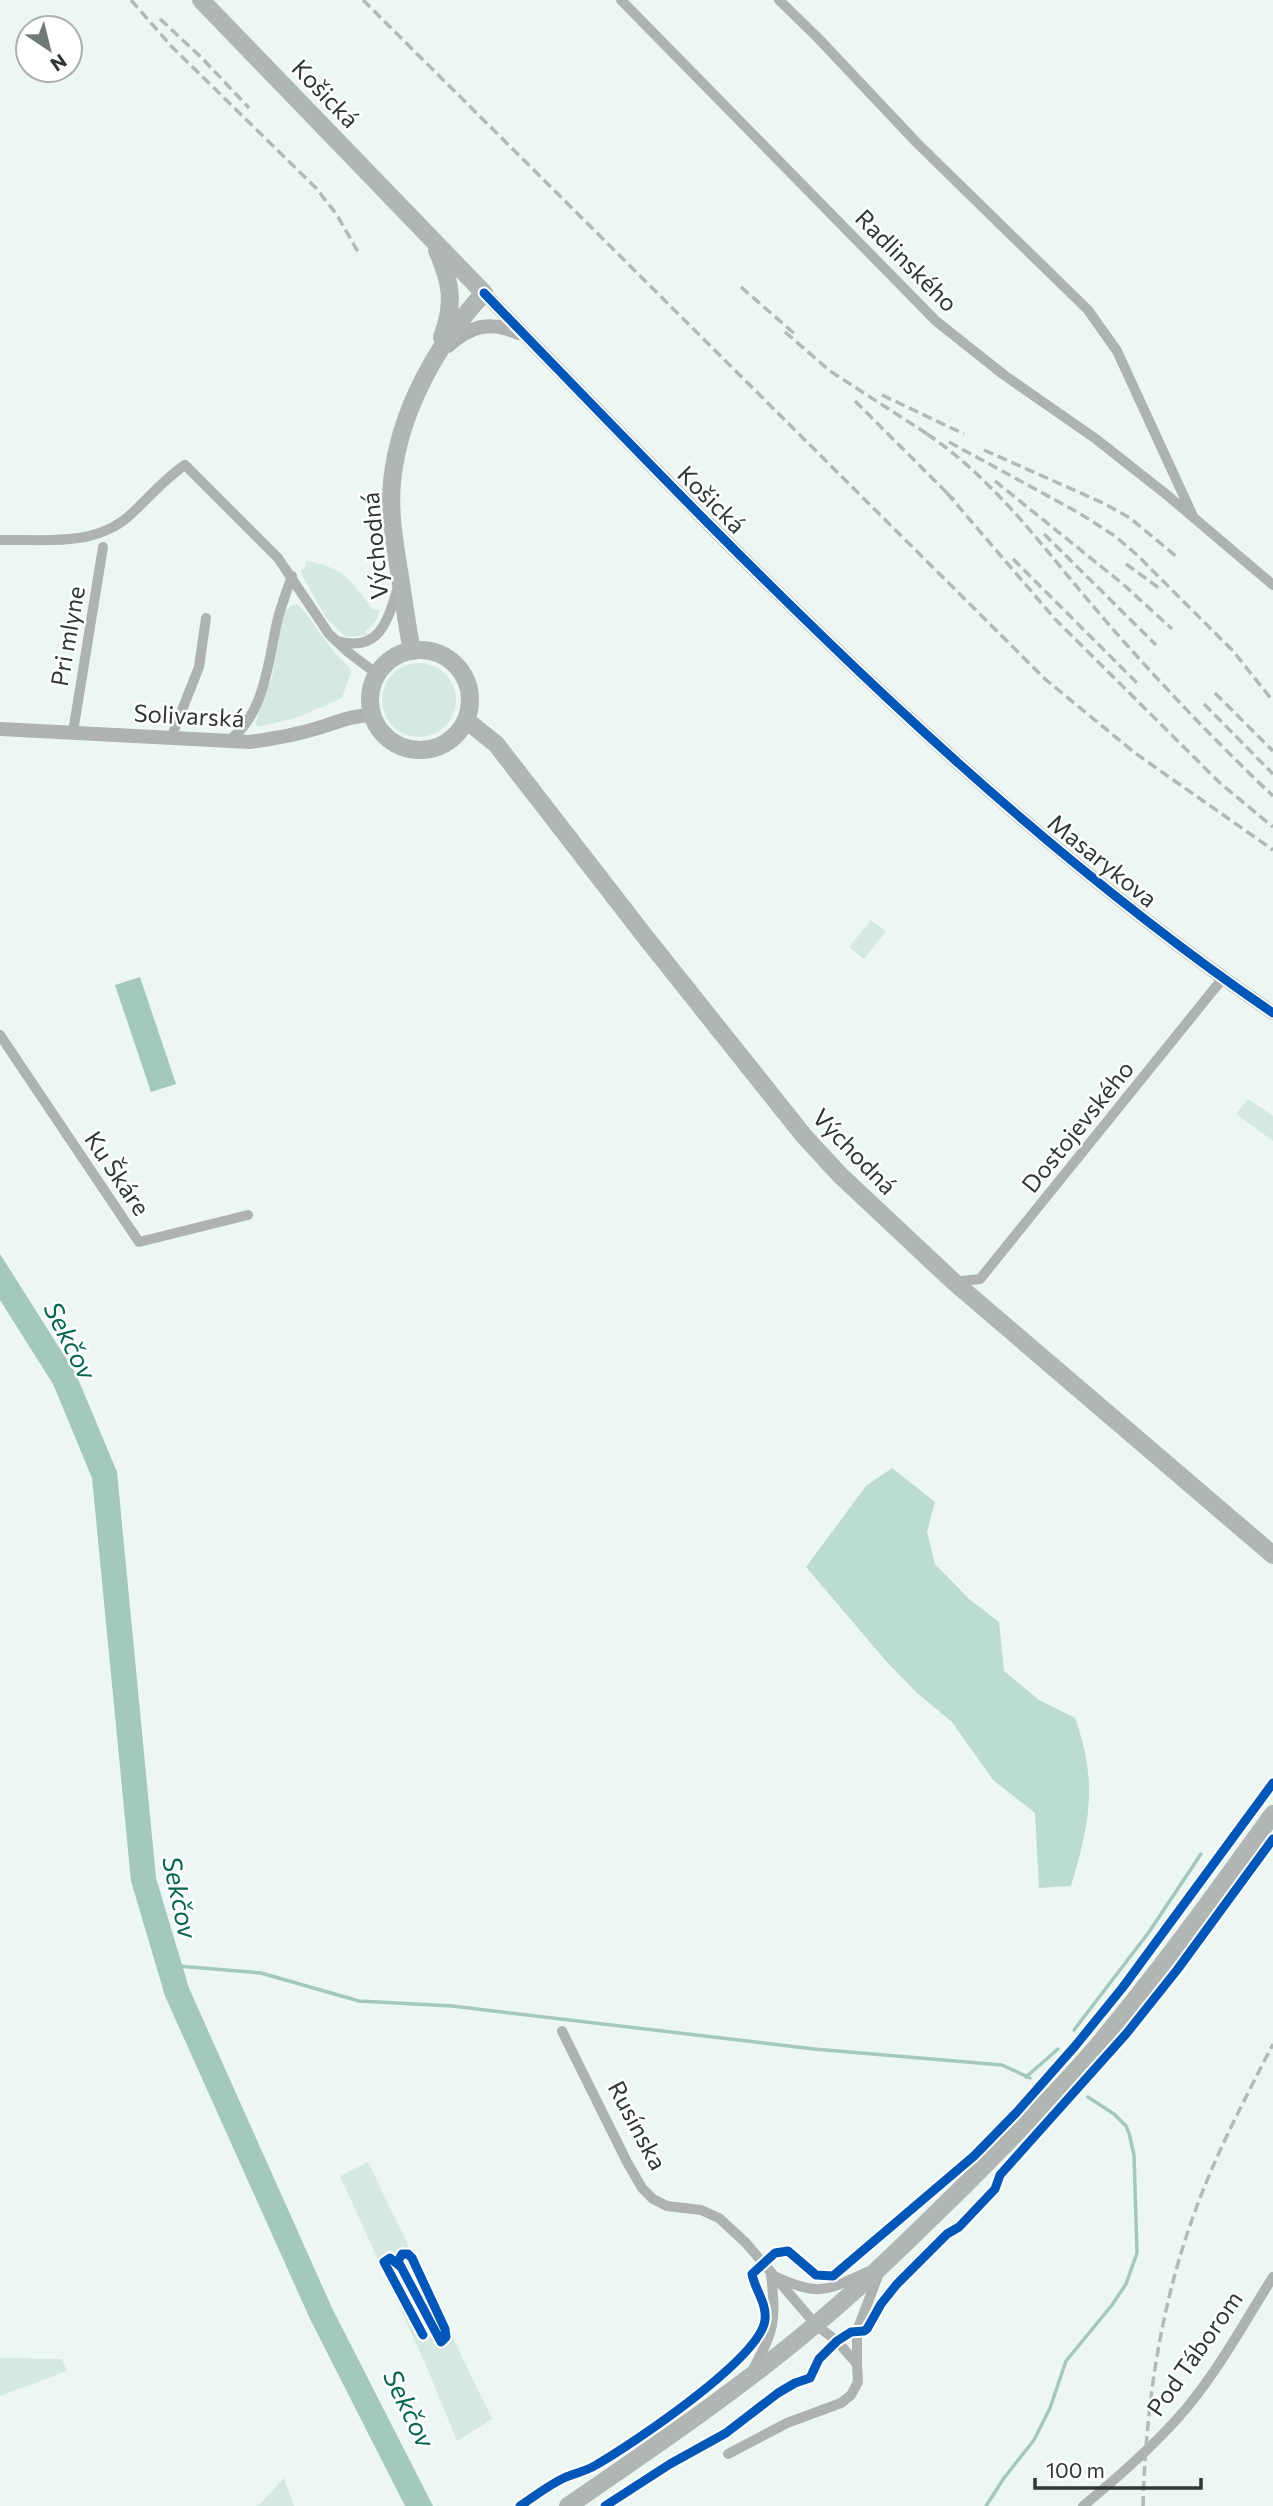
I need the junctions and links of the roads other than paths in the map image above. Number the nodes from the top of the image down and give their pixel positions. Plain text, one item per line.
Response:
1 (201, 0) edge
2 (621, 0) edge
3 (779, 0) edge
4 (432, 239) junction
5 (484, 293) junction
6 (526, 336) junction
7 (433, 360) junction
8 (1193, 516) junction
9 (0, 540) edge
10 (103, 547) dead end
11 (292, 576) junction
12 (400, 581) junction
13 (1273, 585) edge
14 (206, 618) dead end
15 (336, 641) junction
16 (412, 651) junction
17 (377, 674) junction
18 (372, 715) junction
19 (466, 720) junction
20 (918, 726) joint
21 (0, 729) edge
22 (73, 732) junction
23 (171, 738) junction
24 (227, 742) junction
25 (1223, 978) junction
26 (1273, 1013) edge
27 (0, 1035) edge
28 (248, 1215) dead end
29 (980, 1279) junction
30 (954, 1282) junction
31 (982, 1306) junction
32 (1273, 1555) edge
33 (1273, 1814) edge
34 (562, 2031) dead end
35 (882, 2265) junction
36 (771, 2274) junction
37 (1273, 2277) edge
38 (816, 2325) junction
39 (857, 2364) junction
40 (749, 2376) junction
41 (727, 2454) dead end
42 (568, 2506) edge
43 (1083, 2506) edge

1 - 4 main road, Košická
2 - 8 street, Radlinského
3 - 8 street, Radlinského
4 - 5 main road, Košická
4 - 7 main road
5 - 6 street, Košická
5 - 7 main road, Východná
6 - 7 street
6 - 20 street, Košická
7 - 12 main road, Východná
8 - 13 street, Radlinského
9 - 11 street
10 - 22 street, Pri mlyne
11 - 15 street
11 - 24 street
12 - 15 street
12 - 16 main road, Východná
14 - 23 street
15 - 17 street
16 - 17 main road
16 - 19 main road
17 - 18 main road
18 - 19 main road
18 - 24 street, Solivarská
19 - 30 main road, Východná
20 - 25 street, Masarykova
21 - 22 street, Solivarská
22 - 23 street, Solivarská
23 - 24 street, Solivarská
25 - 26 street, Masarykova
25 - 29 street, Dostojevského
27 - 28 street, Ku Škáre
29 - 30 street
29 - 31 street
30 - 31 main road, Východná
31 - 32 main road, Východná
33 - 35 main road
34 - 36 street, Rusínska
35 - 36 street
35 - 38 main road
35 - 39 street
36 - 38 street, Rusínska
36 - 40 street
37 - 43 street, Pod Táborom
38 - 39 street, Rusínska
38 - 40 main road
39 - 41 street
40 - 42 main road

